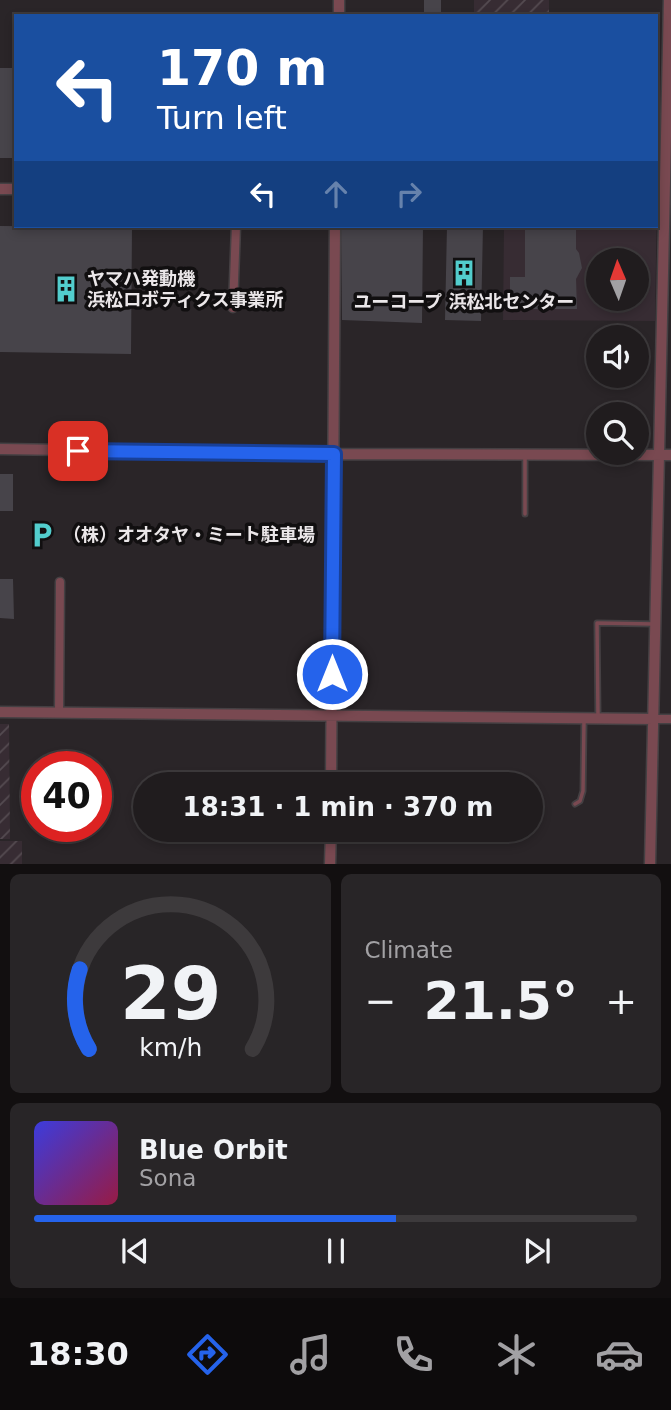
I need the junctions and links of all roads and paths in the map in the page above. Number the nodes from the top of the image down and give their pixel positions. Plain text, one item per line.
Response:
1 (669, 0) edge
2 (670, 26) edge
3 (664, 195) edge
4 (236, 228) edge
5 (335, 228) edge
6 (233, 308) dead end
7 (0, 449) edge
8 (334, 454) junction
9 (525, 454) junction
10 (660, 454) junction
11 (671, 455) edge
12 (525, 514) dead end
13 (60, 582) dead end
14 (656, 624) junction
15 (0, 712) edge
16 (59, 712) junction
17 (332, 715) junction
18 (584, 718) junction
19 (598, 718) junction
20 (654, 719) junction
21 (671, 719) edge
22 (331, 772) edge
23 (575, 804) dead end
24 (331, 842) edge
25 (330, 864) edge
26 (650, 864) edge

1 - 2 street
2 - 3 street
3 - 10 street
4 - 6 street
5 - 8 street
7 - 8 street
8 - 9 street
8 - 17 street
9 - 10 street
9 - 12 lane
10 - 11 street
10 - 14 street
13 - 16 street
14 - 19 lane
14 - 20 street
15 - 16 street
16 - 17 street
17 - 18 street
17 - 22 street
18 - 19 street
18 - 23 lane
19 - 20 street
20 - 21 street
20 - 26 street
24 - 25 street

